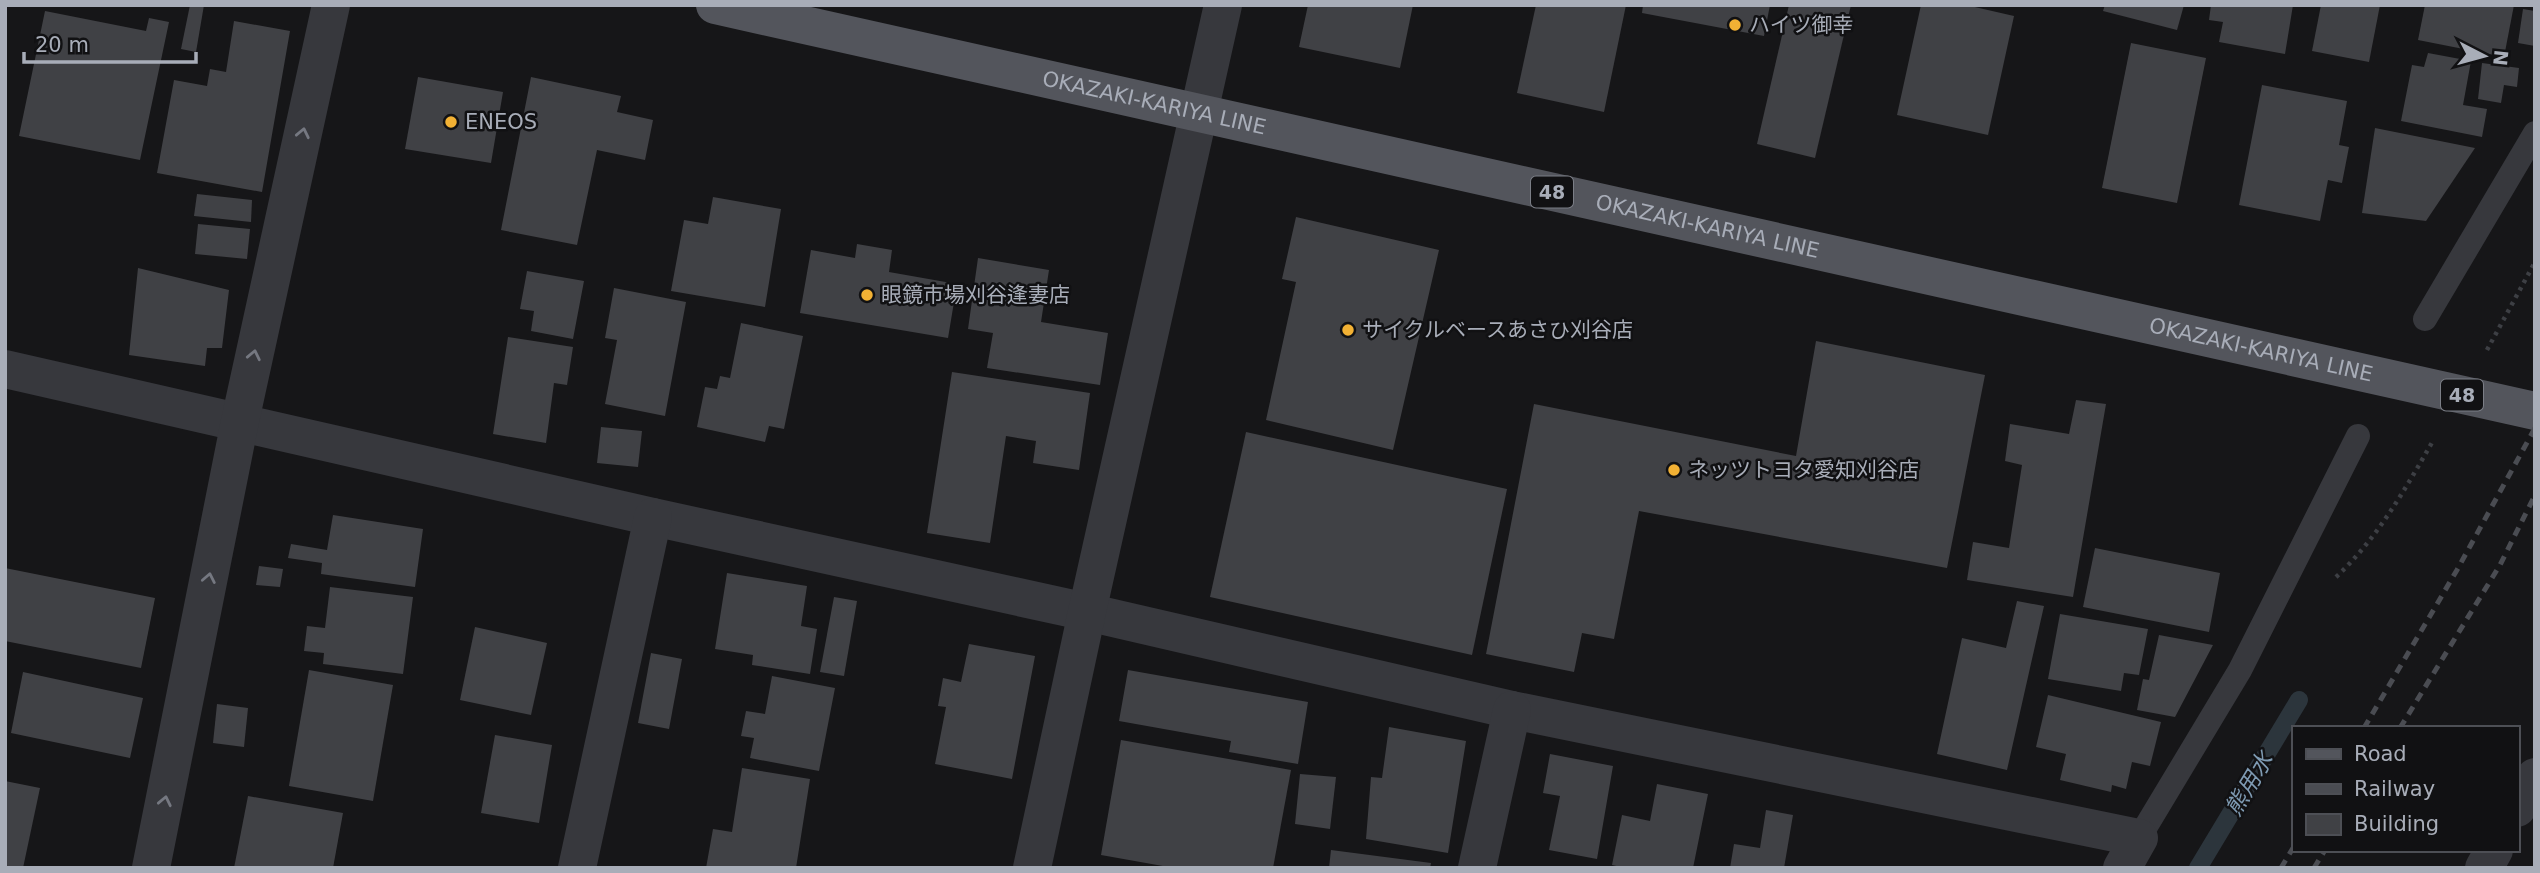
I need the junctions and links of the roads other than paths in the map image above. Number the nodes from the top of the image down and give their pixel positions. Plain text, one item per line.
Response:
1 (331, 5) edge
2 (715, 5) edge
3 (1223, 5) edge
4 (1198, 113) junction
5 (2535, 133) edge
6 (2425, 319) dead end
7 (5, 369) edge
8 (2535, 411) edge
9 (240, 421) junction
10 (2358, 436) dead end
11 (653, 517) junction
12 (1087, 612) junction
13 (1511, 710) junction
14 (2535, 776) edge
15 (2519, 804) edge
16 (2493, 852) edge
17 (2131, 853) edge
18 (151, 868) edge
19 (576, 868) edge
20 (1032, 868) edge
21 (1477, 868) edge
22 (2484, 868) edge

9 -> 1 street
2 - 4 main road, OKAZAKI-KARIYA LINE / 48
3 - 4 street
4 - 8 main road, OKAZAKI-KARIYA LINE / 48
4 - 12 street
5 - 6 lane
7 - 9 street
9 - 11 street
18 -> 9 street
10 - 17 lane
11 - 12 street
11 - 19 street
12 - 13 street
12 - 20 street
13 - 17 street
13 - 21 street
14 - 15 street
16 - 22 street

